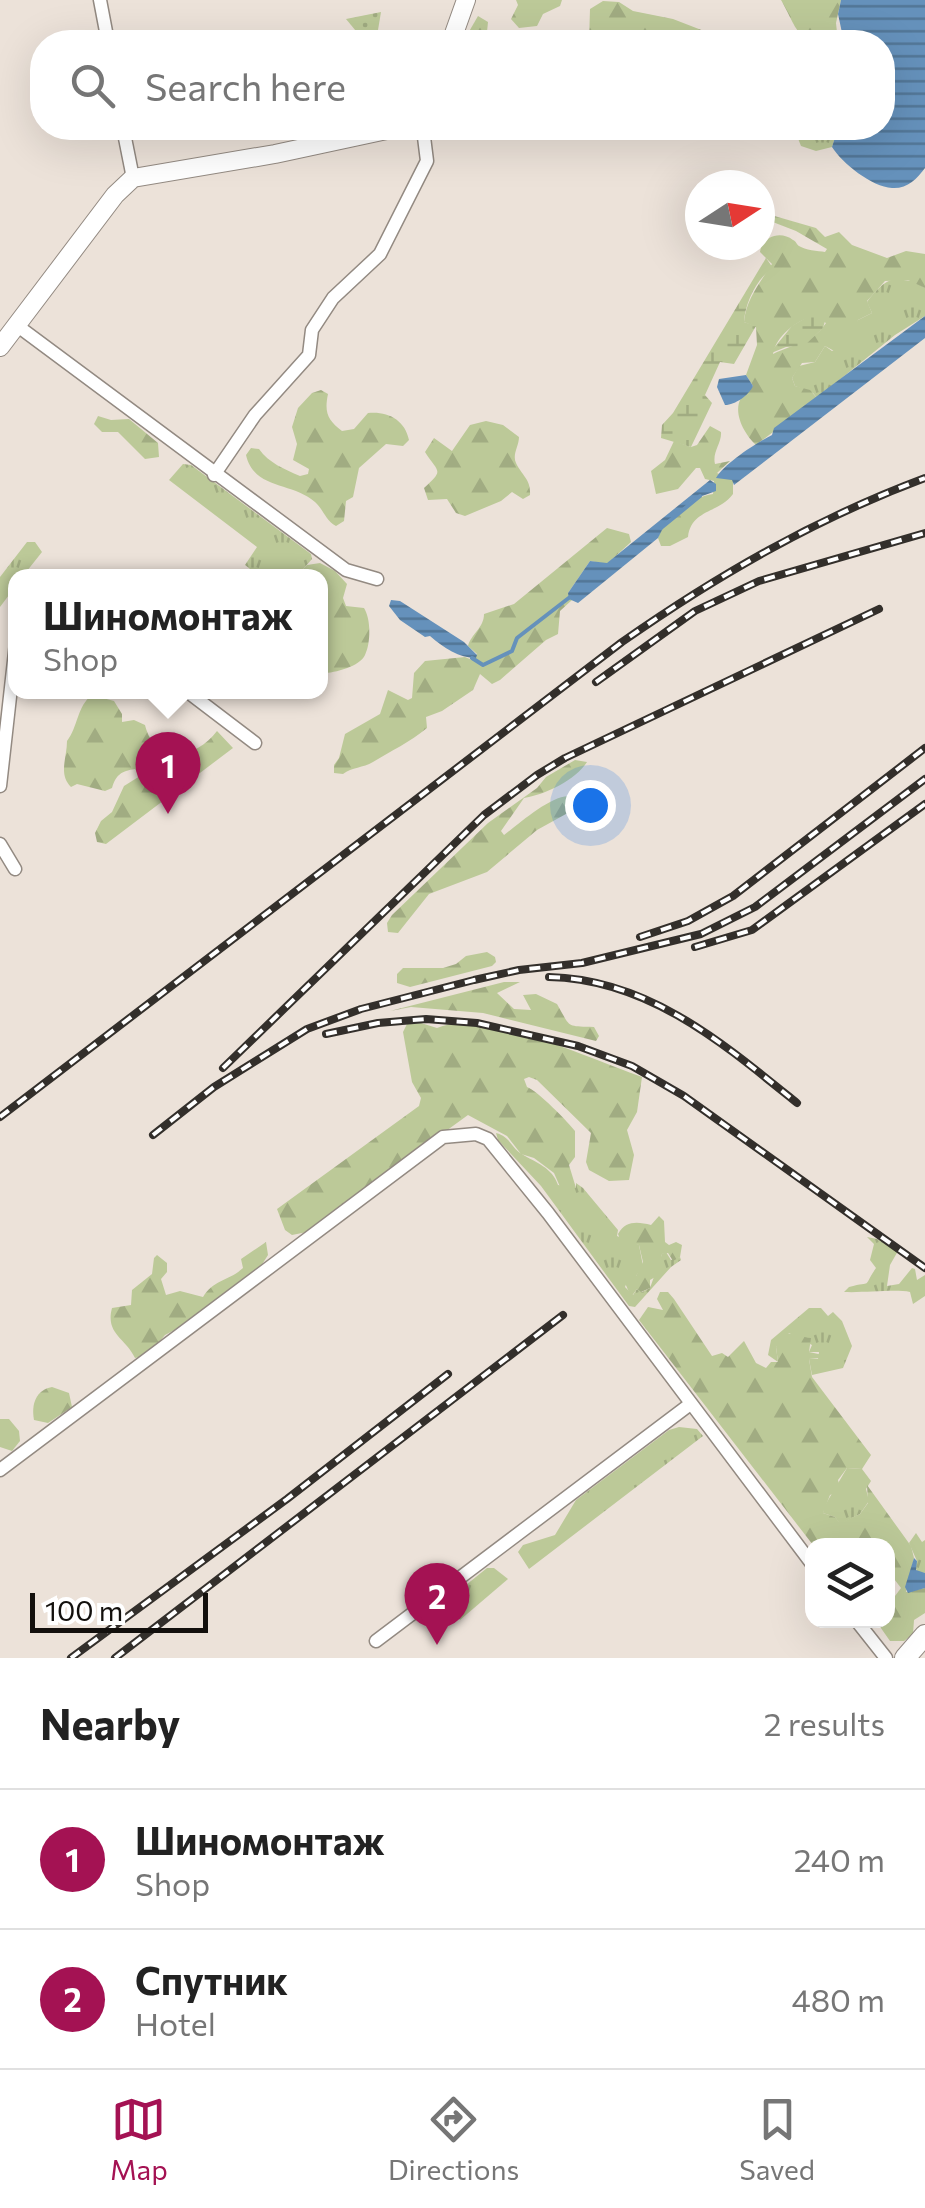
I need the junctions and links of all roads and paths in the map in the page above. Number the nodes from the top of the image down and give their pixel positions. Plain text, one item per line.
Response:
1 (100, 0) edge
2 (466, 0) edge
3 (106, 30) edge
4 (455, 30) edge
5 (126, 140) edge
6 (340, 140) edge
7 (424, 140) edge
8 (133, 178) junction
9 (7, 318) edge
10 (0, 346) edge
11 (214, 475) junction
12 (377, 580) dead end
13 (6, 667) edge
14 (197, 699) edge
15 (255, 743) dead end
16 (0, 786) edge
17 (0, 844) edge
18 (15, 868) dead end
19 (690, 1405) junction
20 (0, 1470) edge
21 (805, 1555) edge
22 (862, 1628) edge
23 (925, 1635) edge
24 (376, 1641) dead end
25 (886, 1658) edge
26 (905, 1658) edge

1 - 3 street
2 - 4 street
5 - 8 street
6 - 8 street
7 - 11 street
8 - 9 street
9 - 10 street
9 - 11 street
11 - 12 street
13 - 16 street
14 - 15 street
17 - 18 street
19 - 20 street
19 - 21 street
19 - 24 street
22 - 25 street
23 - 26 main road

